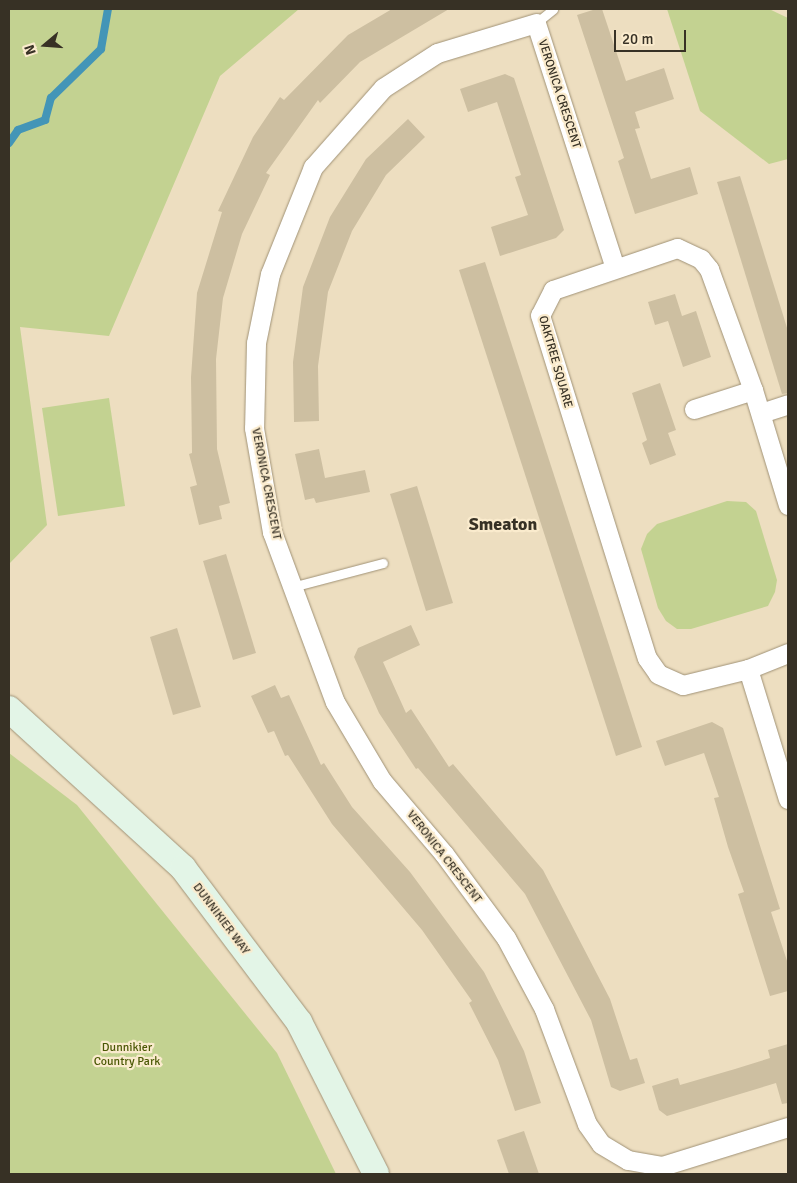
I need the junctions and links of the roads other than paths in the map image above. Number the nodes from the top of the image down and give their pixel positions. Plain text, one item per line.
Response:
1 (553, 9) edge
2 (536, 23) junction
3 (615, 268) junction
4 (753, 390) junction
5 (788, 404) edge
6 (694, 409) dead end
7 (760, 413) junction
8 (783, 461) edge
9 (788, 505) edge
10 (383, 563) dead end
11 (292, 587) junction
12 (788, 653) edge
13 (748, 669) junction
14 (9, 708) edge
15 (788, 799) edge
16 (788, 1127) edge
17 (376, 1174) edge

1 - 2 lane
2 - 3 street, VERONICA CRESCENT
2 - 11 street, VERONICA CRESCENT
3 - 4 street, OAKTREE SQUARE
3 - 13 street, OAKTREE SQUARE
4 - 6 street
4 - 7 street, OAKTREE SQUARE
5 - 7 street
7 - 8 street, OAKTREE SQUARE
8 - 9 street, OAKTREE SQUARE
10 - 11 lane
11 - 16 street, VERONICA CRESCENT
12 - 13 street, OAKTREE SQUARE
13 - 15 street
14 - 17 main road, DUNNIKIER WAY

